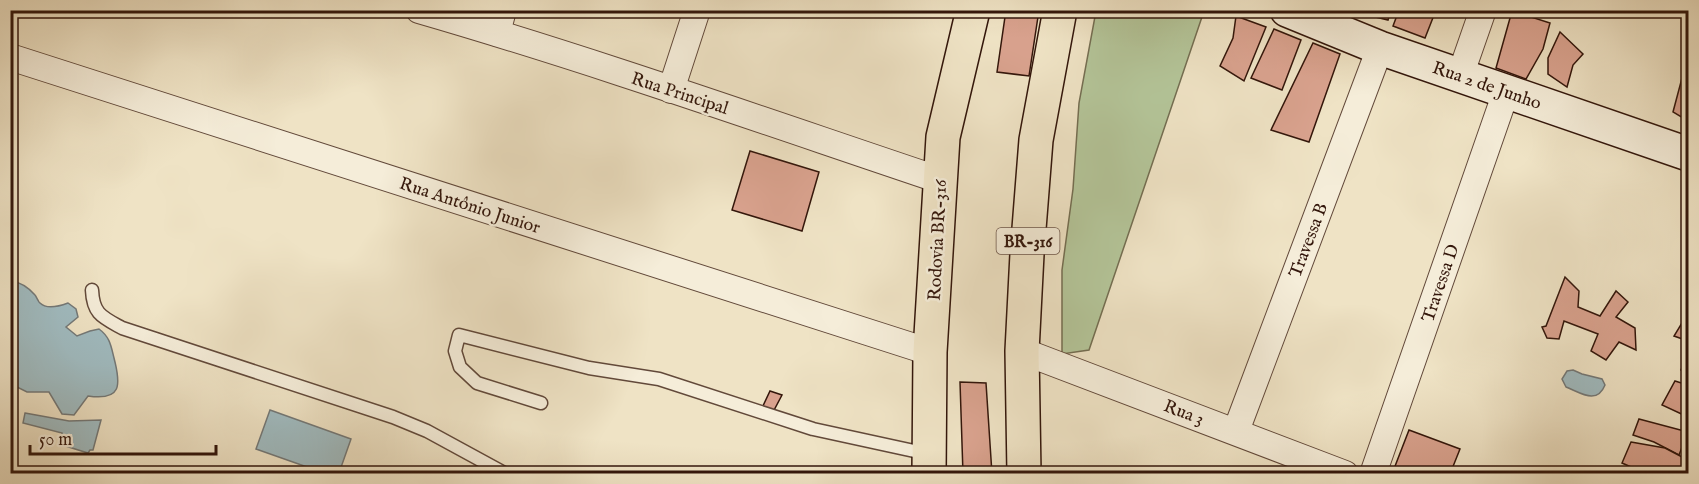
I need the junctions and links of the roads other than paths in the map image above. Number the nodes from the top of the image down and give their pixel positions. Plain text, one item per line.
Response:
1 (419, 10) edge
2 (697, 10) edge
3 (972, 10) edge
4 (1060, 10) edge
5 (1287, 10) edge
6 (1483, 10) edge
7 (500, 22) edge
8 (1380, 48) junction
9 (10, 57) edge
10 (1460, 76) junction
11 (671, 90) junction
12 (1506, 92) junction
13 (1689, 154) edge
14 (940, 180) junction
15 (92, 290) dead end
16 (1022, 351) junction
17 (930, 352) junction
18 (541, 403) dead end
19 (1236, 431) junction
20 (929, 464) edge
21 (506, 474) edge
22 (1024, 474) edge
23 (1345, 474) edge
24 (1373, 474) edge

1 - 7 street, Rua Principal
2 - 11 street
3 - 14 highway, Rodovia BR-316
4 - 16 highway, BR-316
5 - 8 street, Rua 2 de Junho
6 - 10 street
7 - 11 street, Rua Principal
8 - 10 street, Rua 2 de Junho
8 - 19 street, Travessa B
9 - 17 street, Rua Antônio Junior
10 - 12 street, Rua 2 de Junho
11 - 14 street, Rua Principal
12 - 13 street, Rua 2 de Junho
12 - 24 street, Travessa D
14 - 17 highway, Rodovia BR-316
15 - 21 lane
16 - 19 street, Rua 3
16 - 22 highway, BR-316
17 - 20 highway, Rodovia BR-316
18 - 20 lane
19 - 23 street, Rua 3

